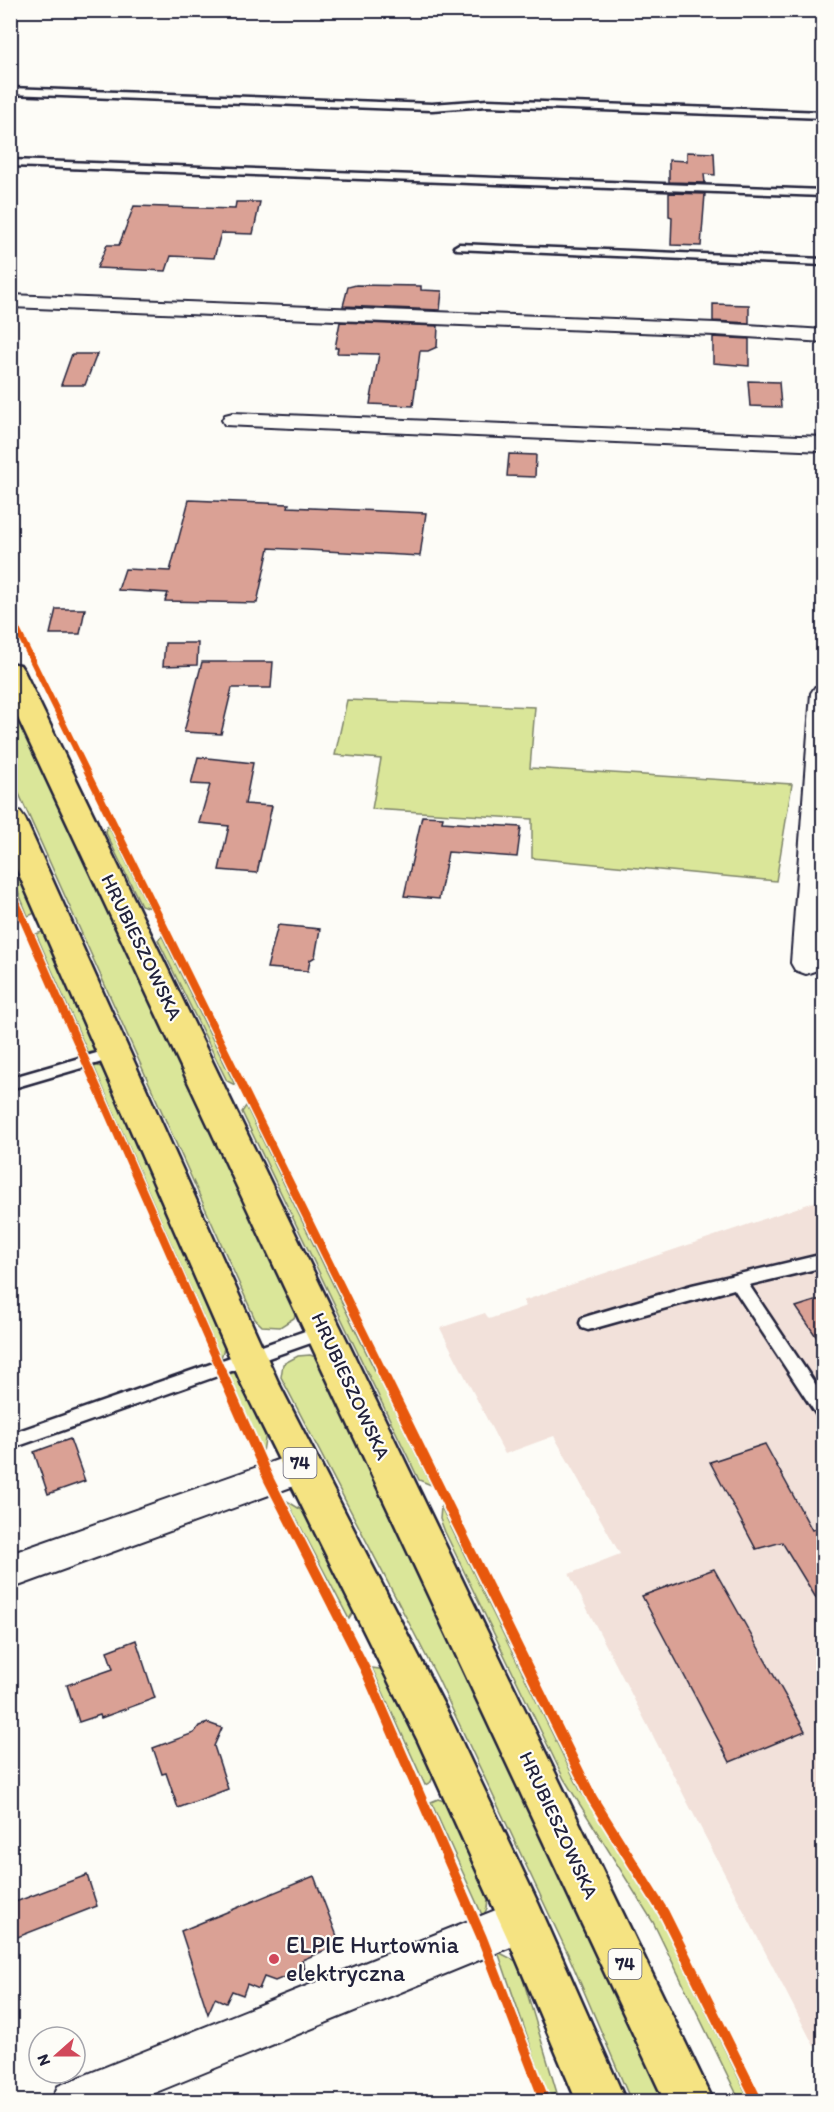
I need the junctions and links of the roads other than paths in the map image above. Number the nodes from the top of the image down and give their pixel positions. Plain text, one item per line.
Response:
1 (10, 91) edge
2 (824, 115) edge
3 (11, 163) edge
4 (824, 193) edge
5 (459, 247) dead end
6 (824, 262) edge
7 (10, 301) edge
8 (824, 336) edge
9 (233, 420) dead end
10 (824, 444) edge
11 (10, 671) edge
12 (824, 693) edge
13 (10, 819) edge
14 (806, 963) dead end
15 (114, 1053) junction
16 (10, 1084) edge
17 (824, 1260) edge
18 (737, 1280) junction
19 (588, 1323) dead end
20 (325, 1331) junction
21 (249, 1358) junction
22 (824, 1412) edge
23 (10, 1442) edge
24 (303, 1467) junction
25 (10, 1572) edge
26 (523, 1921) junction
27 (74, 2102) edge
28 (602, 2102) edge
29 (690, 2102) edge

1 - 2 lane
3 - 4 lane
5 - 6 lane
7 - 8 street
9 - 10 street
11 - 20 main road, HRUBIESZOWSKA / 74
12 - 14 street
13 - 15 main road, 74
15 - 16 lane
15 - 21 main road, 74
17 - 18 lane
18 - 19 lane
18 - 22 lane
20 - 21 lane
20 - 29 main road, HRUBIESZOWSKA / 74
21 - 23 lane
21 - 24 main road, 74
24 - 25 street
24 - 26 main road, 74
26 - 27 street
26 - 28 main road, 74

